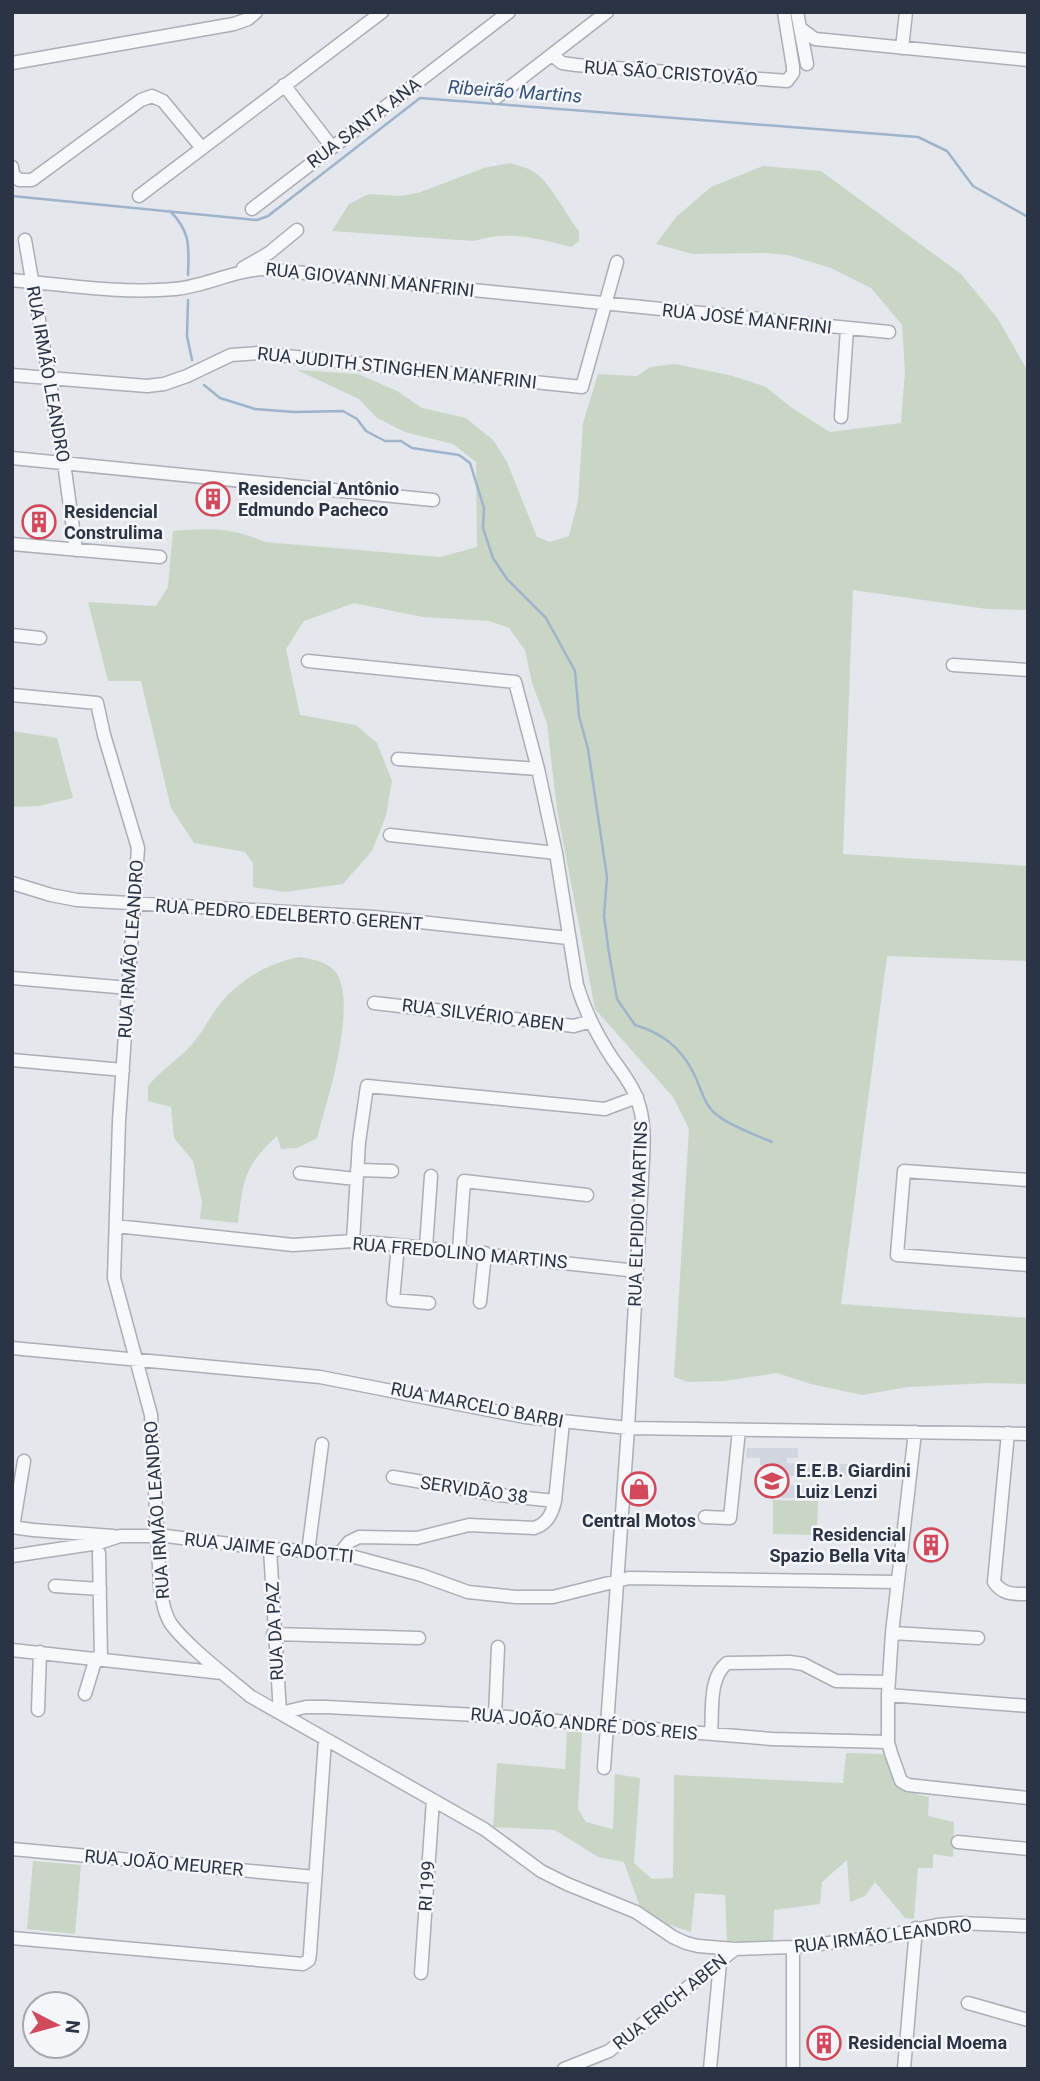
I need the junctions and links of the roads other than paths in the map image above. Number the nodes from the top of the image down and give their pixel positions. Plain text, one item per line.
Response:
1 (256, 12) edge
2 (382, 12) edge
3 (509, 12) edge
4 (607, 12) edge
5 (784, 12) edge
6 (797, 12) edge
7 (906, 12) edge
8 (794, 29) junction
9 (902, 48) junction
10 (552, 55) junction
11 (1028, 60) edge
12 (12, 63) edge
13 (807, 64) dead end
14 (284, 85) junction
15 (497, 97) dead end
16 (201, 147) junction
17 (332, 147) junction
18 (13, 171) edge
19 (139, 196) dead end
20 (252, 209) dead end
21 (297, 230) dead end
22 (25, 240) dead end
23 (617, 262) dead end
24 (235, 272) junction
25 (12, 280) edge
26 (32, 282) junction
27 (604, 304) junction
28 (848, 329) junction
29 (889, 332) dead end
30 (12, 375) edge
31 (49, 379) junction
32 (841, 417) dead end
33 (12, 458) edge
34 (64, 463) junction
35 (433, 500) dead end
36 (12, 544) edge
37 (76, 550) junction
38 (160, 557) dead end
39 (12, 635) edge
40 (40, 638) dead end
41 (307, 661) dead end
42 (953, 665) dead end
43 (1028, 670) edge
44 (12, 695) edge
45 (398, 759) dead end
46 (538, 769) junction
47 (390, 835) dead end
48 (556, 853) junction
49 (12, 883) edge
50 (135, 905) junction
51 (568, 938) junction
52 (12, 978) edge
53 (129, 988) junction
54 (374, 1003) dead end
55 (591, 1021) junction
56 (12, 1060) edge
57 (123, 1070) junction
58 (637, 1097) junction
59 (392, 1171) dead end
60 (300, 1173) dead end
61 (357, 1175) junction
62 (430, 1176) dead end
63 (1028, 1180) edge
64 (587, 1195) dead end
65 (116, 1226) junction
66 (353, 1241) junction
67 (398, 1245) junction
68 (426, 1247) junction
69 (459, 1251) junction
70 (485, 1253) junction
71 (1028, 1265) edge
72 (637, 1271) junction
73 (480, 1302) dead end
74 (429, 1303) dead end
75 (12, 1348) edge
76 (137, 1358) junction
77 (563, 1422) junction
78 (628, 1428) junction
79 (740, 1430) junction
80 (915, 1432) junction
81 (1008, 1433) junction
82 (1028, 1434) edge
83 (322, 1444) dead end
84 (24, 1461) dead end
85 (393, 1477) dead end
86 (555, 1501) junction
87 (705, 1517) dead end
88 (13, 1527) edge
89 (157, 1535) junction
90 (120, 1536) junction
91 (270, 1549) junction
92 (308, 1552) junction
93 (99, 1553) dead end
94 (340, 1553) junction
95 (12, 1556) edge
96 (617, 1580) junction
97 (897, 1583) junction
98 (55, 1586) dead end
99 (100, 1589) junction
100 (1028, 1594) edge
101 (892, 1633) junction
102 (274, 1634) junction
103 (419, 1638) dead end
104 (978, 1638) dead end
105 (498, 1647) dead end
106 (12, 1650) edge
107 (40, 1652) junction
108 (99, 1659) junction
109 (223, 1673) junction
110 (888, 1689) junction
111 (85, 1694) dead end
112 (1028, 1706) edge
113 (38, 1710) dead end
114 (280, 1713) junction
115 (495, 1716) junction
116 (605, 1727) junction
117 (711, 1734) junction
118 (325, 1740) junction
119 (888, 1741) junction
120 (604, 1768) dead end
121 (1028, 1798) edge
122 (433, 1800) junction
123 (958, 1842) dead end
124 (12, 1849) edge
125 (1028, 1849) edge
126 (315, 1877) junction
127 (1028, 1926) edge
128 (916, 1928) junction
129 (12, 1938) edge
130 (793, 1947) junction
131 (735, 1949) junction
132 (720, 1963) junction
133 (421, 1973) dead end
134 (968, 2003) dead end
135 (1028, 2020) edge
136 (564, 2069) edge
137 (710, 2069) edge
138 (793, 2069) edge
139 (904, 2069) edge

1 - 12 street
2 - 14 street
3 - 17 street, RUA SANTA ANA
4 - 10 street
5 - 8 street
6 - 8 street
7 - 9 street
8 - 9 street
8 - 10 street, RUA SÃO CRISTOVÃO
8 - 13 street
9 - 11 street
10 - 15 street
14 - 16 street
14 - 17 street
16 - 18 street
16 - 19 street
17 - 20 street, RUA SANTA ANA
21 - 24 street
22 - 26 street, RUA IRMÃO LEANDRO
23 - 27 street
24 - 26 street, RUA GIOVANNI MANFRINI
24 - 27 street, RUA GIOVANNI MANFRINI
25 - 26 street, RUA GIOVANNI MANFRINI
26 - 31 street, RUA IRMÃO LEANDRO
27 - 28 street, RUA JOSÉ MANFRINI
27 - 31 street, RUA JUDITH STINGHEN MANFRINI
28 - 29 street, RUA JOSÉ MANFRINI
28 - 32 street
30 - 31 street, RUA JUDITH STINGHEN MANFRINI
31 - 34 street, RUA IRMÃO LEANDRO
33 - 34 street
34 - 35 street
34 - 37 street, RUA IRMÃO LEANDRO
36 - 37 street
37 - 38 street
39 - 40 street
41 - 46 street, RUA ELPIDIO MARTINS
42 - 43 street
44 - 50 street, RUA IRMÃO LEANDRO
45 - 46 street
46 - 48 street, RUA ELPIDIO MARTINS
47 - 48 street
48 - 51 street, RUA ELPIDIO MARTINS
49 - 50 street, RUA PEDRO EDELBERTO GERENT
50 - 51 street, RUA PEDRO EDELBERTO GERENT
50 - 53 street, RUA IRMÃO LEANDRO
51 - 55 street, RUA ELPIDIO MARTINS
52 - 53 street
53 - 57 street, RUA IRMÃO LEANDRO
54 - 55 street, RUA SILVÉRIO ABEN
55 - 58 street, RUA ELPIDIO MARTINS
56 - 57 street
57 - 65 street, RUA IRMÃO LEANDRO
58 - 61 street
58 - 72 street, RUA ELPIDIO MARTINS
59 - 61 street
60 - 61 street
61 - 66 street
62 - 68 street
63 - 71 street
64 - 69 street
65 - 66 street, RUA FREDOLINO MARTINS
65 - 76 street, RUA IRMÃO LEANDRO
66 - 67 street, RUA FREDOLINO MARTINS
67 - 68 street, RUA FREDOLINO MARTINS
67 - 74 street
68 - 69 street, RUA FREDOLINO MARTINS
69 - 70 street, RUA FREDOLINO MARTINS
70 - 72 street, RUA FREDOLINO MARTINS
70 - 73 street
72 - 78 street, RUA ELPIDIO MARTINS
75 - 76 street, RUA MARCELO BARBI
76 - 77 street, RUA MARCELO BARBI
76 - 89 street, RUA IRMÃO LEANDRO
77 - 78 street, RUA MARCELO BARBI
77 - 86 street
78 - 79 street, RUA MARCELO BARBI
78 - 96 street, RUA ELPIDIO MARTINS
79 - 80 street, RUA MARCELO BARBI
79 - 87 street
80 - 81 street, RUA MARCELO BARBI
80 - 97 street
81 - 82 street, RUA MARCELO BARBI
81 - 100 street
83 - 92 street
84 - 88 street
85 - 86 street, SERVIDÃO 38
86 - 94 street
88 - 90 street
89 - 90 street, RUA JAIME GADOTTI
89 - 91 street, RUA JAIME GADOTTI
89 - 109 street, RUA IRMÃO LEANDRO
90 - 95 street, RUA JAIME GADOTTI
91 - 92 street, RUA JAIME GADOTTI
91 - 102 street, RUA DA PAZ
92 - 94 street, RUA JAIME GADOTTI
93 - 99 street
94 - 96 street, RUA JAIME GADOTTI
96 - 97 street, RUA JAIME GADOTTI
96 - 116 street, RUA ELPIDIO MARTINS
97 - 101 street
98 - 99 street
99 - 108 street
101 - 104 street
101 - 110 street
102 - 103 street
102 - 114 street, RUA DA PAZ
105 - 115 street
106 - 107 street
107 - 108 street
107 - 113 street
108 - 109 street
108 - 111 street
109 - 114 street, RUA IRMÃO LEANDRO
110 - 112 street
110 - 117 street
110 - 119 street
114 - 115 street, RUA JOÃO ANDRÉ DOS REIS
114 - 118 street, RUA IRMÃO LEANDRO
115 - 116 street, RUA JOÃO ANDRÉ DOS REIS
116 - 117 street, RUA JOÃO ANDRÉ DOS REIS
116 - 120 street, RUA ELPIDIO MARTINS
117 - 119 street, RUA JOÃO ANDRÉ DOS REIS
118 - 122 street, RUA IRMÃO LEANDRO
118 - 126 street
119 - 121 street
122 - 131 street, RUA IRMÃO LEANDRO
122 - 133 street, RI 199
123 - 125 street
124 - 126 street, RUA JOÃO MEURER
126 - 129 street
127 - 128 street, RUA IRMÃO LEANDRO
128 - 130 street, RUA IRMÃO LEANDRO
128 - 139 street
130 - 131 street, RUA IRMÃO LEANDRO
130 - 138 street
131 - 132 street, RUA ERICH ABEN
132 - 136 street, RUA ERICH ABEN
132 - 137 street
134 - 135 street

